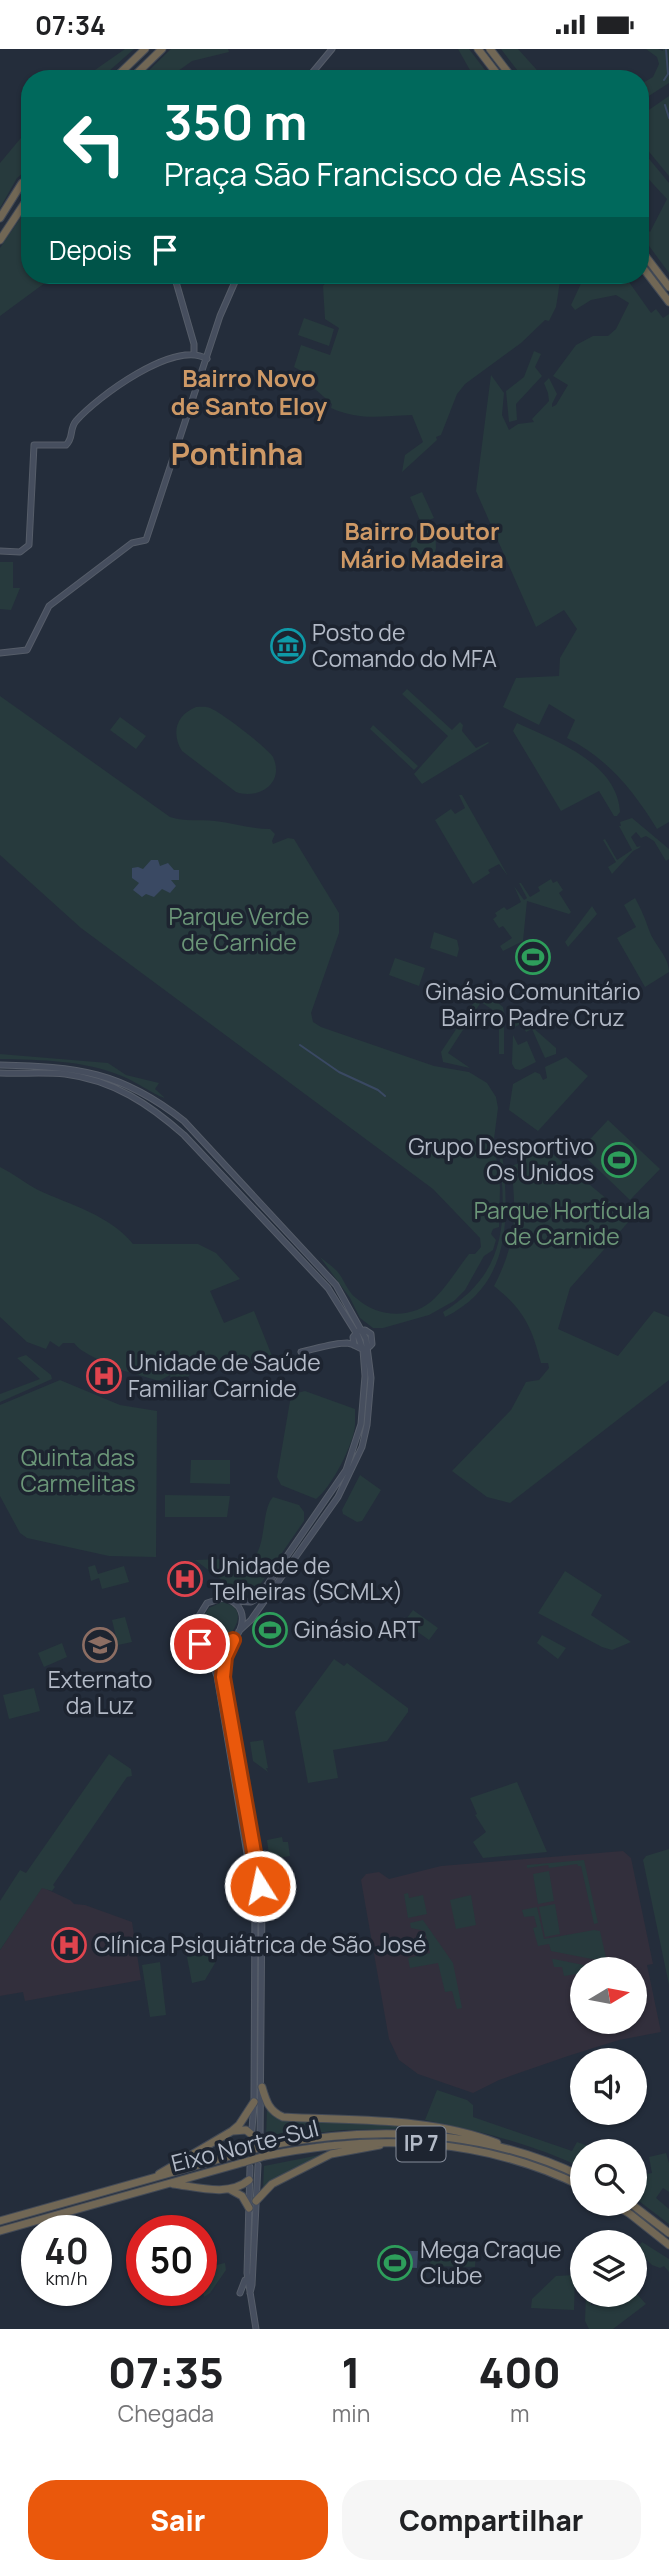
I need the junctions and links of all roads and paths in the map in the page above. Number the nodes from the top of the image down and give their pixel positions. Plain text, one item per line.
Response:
1 (162, 49) edge
2 (332, 49) edge
3 (478, 49) edge
4 (490, 49) edge
5 (142, 51) edge
6 (123, 70) edge
7 (140, 70) edge
8 (314, 70) edge
9 (494, 70) edge
10 (506, 70) edge
11 (21, 185) tunnel mouth
12 (21, 208) edge
13 (0, 218) edge
14 (0, 240) edge
15 (649, 261) edge
16 (649, 276) edge
17 (177, 284) edge
18 (234, 284) edge
19 (669, 287) edge
20 (669, 302) edge
21 (194, 344) junction
22 (211, 346) junction
23 (194, 354) junction
24 (207, 359) junction
25 (0, 551) edge
26 (0, 653) edge
27 (0, 1065) edge
28 (0, 1073) edge
29 (357, 1333) junction
30 (346, 1343) junction
31 (355, 1345) junction
32 (366, 1349) junction
33 (301, 1352) dead end
34 (364, 1425) junction
35 (338, 1484) junction
36 (320, 1508) junction
37 (329, 1511) junction
38 (233, 1601) junction
39 (239, 1632) junction
40 (233, 1640) junction
41 (206, 1648) junction
42 (262, 2087) junction
43 (254, 2102) junction
44 (232, 2131) junction
45 (251, 2134) junction
46 (395, 2141) junction
47 (259, 2143) junction
48 (511, 2148) junction
49 (248, 2165) junction
50 (258, 2165) dead end
51 (570, 2172) edge
52 (257, 2173) junction
53 (149, 2180) junction
54 (249, 2180) junction
55 (570, 2180) edge
56 (169, 2184) junction
57 (231, 2190) junction
58 (256, 2201) junction
59 (248, 2208) junction
60 (633, 2216) edge
61 (647, 2216) edge
62 (0, 2221) edge
63 (0, 2231) edge
64 (669, 2233) edge
65 (669, 2245) edge
66 (247, 2273) junction
67 (240, 2293) dead end
68 (250, 2293) junction
69 (256, 2329) edge

1 - 7 highway
2 - 8 main road
3 - 9 highway
4 - 10 highway
5 - 6 highway
11 - 13 highway
12 - 14 highway
15 - 19 highway
16 - 20 highway
17 - 21 main road
18 - 22 main road
21 - 22 main road
21 - 23 main road
22 - 24 main road
23 - 24 main road
23 - 25 main road
24 - 26 main road
27 - 29 main road
28 - 29 main road
29 - 30 main road
29 - 31 main road
29 - 32 main road
30 - 31 main road
30 - 33 main road
31 - 32 main road
32 - 34 main road
34 - 35 main road
34 - 37 main road
35 - 36 main road
35 - 37 main road
36 - 37 main road
36 - 38 main road
37 - 39 main road
38 - 39 main road
38 - 41 main road
39 - 40 main road
40 - 41 main road
40 - 42 main road
41 - 43 main road
42 - 47 main road
42 - 48 highway
43 - 44 highway
43 - 45 main road
44 - 45 highway
44 - 53 highway
45 - 47 main road
46 - 49 highway, Eixo Norte-Sul / IP 7, bridge
46 - 55 highway, Eixo Norte-Sul / IP 7
46 - 58 highway
47 - 48 highway, Eixo Norte-Sul / IP 7
47 - 53 highway, Eixo Norte-Sul / IP 7, bridge
48 - 51 highway, Eixo Norte-Sul / IP 7
49 - 54 main road
49 - 56 highway, Eixo Norte-Sul / IP 7
50 - 52 main road
52 - 54 main road
52 - 58 main road
53 - 62 highway, Eixo Norte-Sul / IP 7
54 - 57 highway
54 - 59 main road
56 - 57 highway
56 - 63 highway, Eixo Norte-Sul / IP 7
57 - 59 highway
58 - 68 main road
59 - 66 main road
60 - 65 highway
61 - 64 highway
66 - 67 main road
66 - 68 main road
68 - 69 main road

